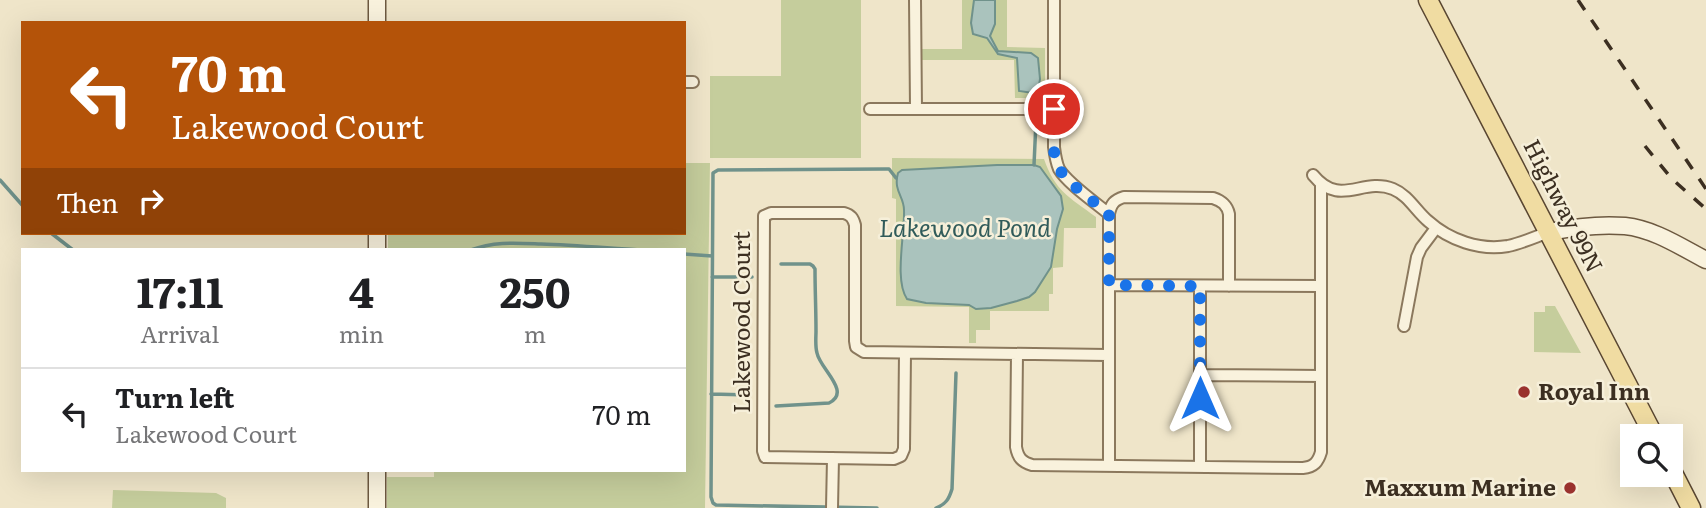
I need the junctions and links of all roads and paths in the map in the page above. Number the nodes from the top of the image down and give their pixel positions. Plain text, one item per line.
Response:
1 (377, 0) edge
2 (915, 0) edge
3 (1054, 0) edge
4 (1428, 0) edge
5 (377, 21) edge
6 (870, 109) dead end
7 (916, 109) junction
8 (1054, 109) junction
9 (1313, 175) dead end
10 (1321, 185) junction
11 (1109, 214) junction
12 (1436, 228) junction
13 (1549, 232) junction
14 (1706, 260) edge
15 (1109, 285) junction
16 (1200, 286) junction
17 (1229, 286) junction
18 (1321, 286) junction
19 (1404, 326) dead end
20 (905, 353) junction
21 (1017, 354) junction
22 (1108, 355) junction
23 (1201, 375) junction
24 (1321, 376) junction
25 (1648, 424) edge
26 (833, 458) junction
27 (1109, 466) junction
28 (1200, 467) junction
29 (377, 472) edge
30 (1680, 487) edge
31 (832, 505) edge
32 (377, 508) edge
33 (1691, 508) edge

1 - 5 street
2 - 7 street
3 - 8 street
4 - 13 main road, Highway 99N
6 - 7 street
7 - 8 street
8 - 11 street
9 - 10 street
10 - 12 street
10 - 18 street
11 - 15 street
11 - 17 street
12 - 13 street
12 - 19 street
13 - 14 street
13 - 25 main road, Highway 99N
15 - 16 street
15 - 22 street
16 - 17 street
16 - 23 street
17 - 18 street
18 - 24 street
20 - 21 street, Lakewood Court
20 - 26 street, Lakewood Court
20 - 26 street, Lakewood Court
21 - 22 street, Lakewood Court
21 - 27 street
22 - 27 street
23 - 24 street
23 - 28 street
24 - 28 street
26 - 31 street
27 - 28 street
29 - 32 street
30 - 33 main road

